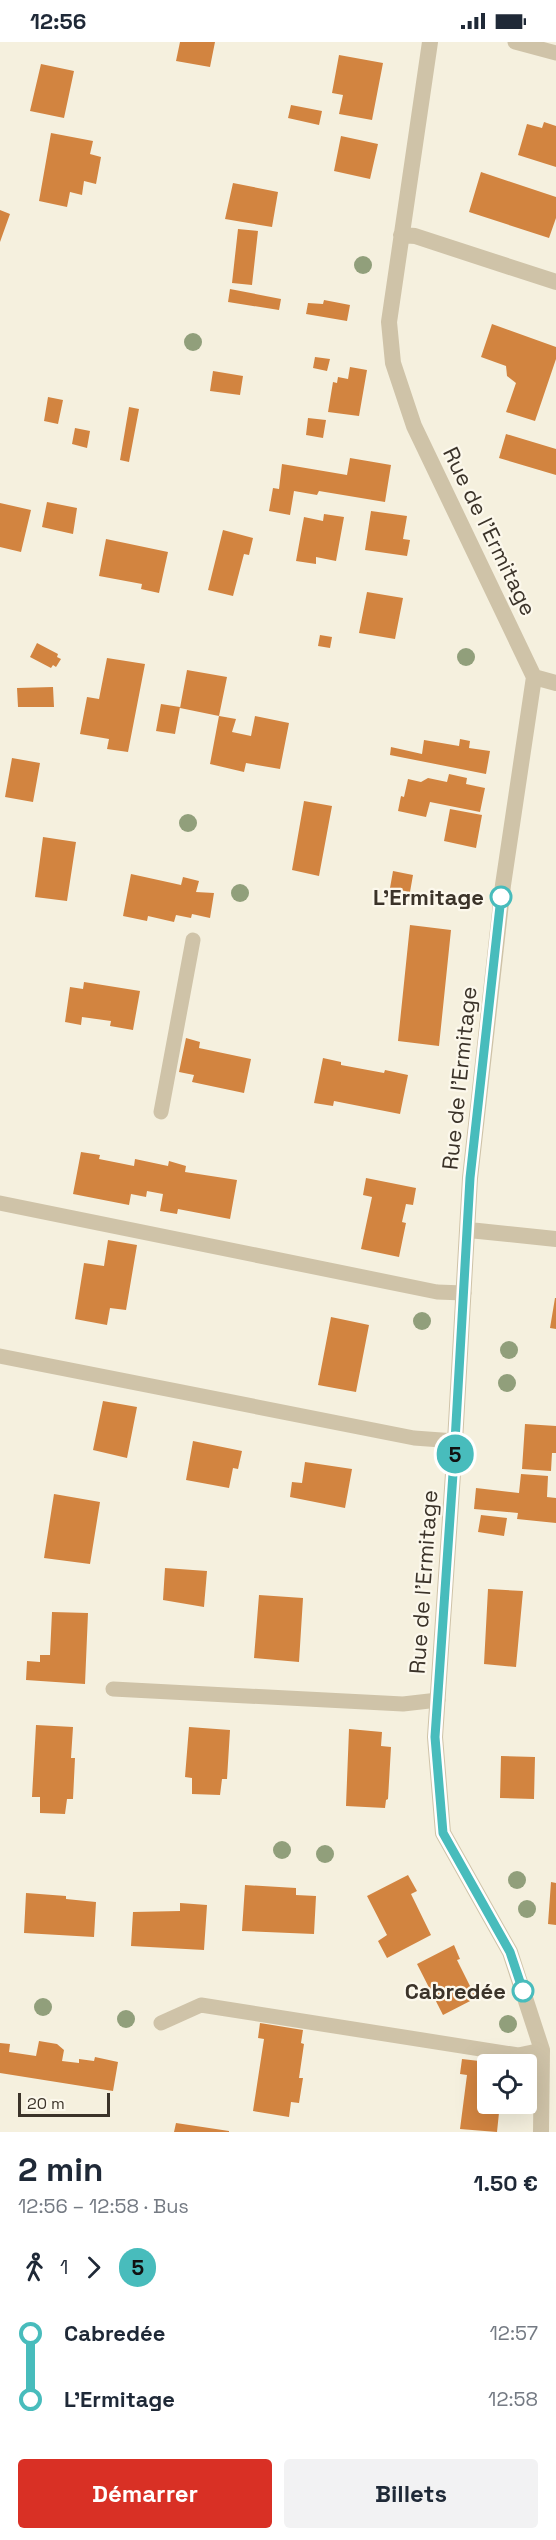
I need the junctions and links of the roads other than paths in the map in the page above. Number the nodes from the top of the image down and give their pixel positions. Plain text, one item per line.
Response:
1 (430, 42) edge
2 (515, 42) edge
3 (556, 53) edge
4 (401, 236) junction
5 (556, 282) edge
6 (534, 677) junction
7 (556, 683) edge
8 (193, 940) dead end
9 (160, 1112) dead end
10 (0, 1203) edge
11 (469, 1230) junction
12 (556, 1239) edge
13 (464, 1293) junction
14 (0, 1356) edge
15 (455, 1441) junction
16 (113, 1689) dead end
17 (438, 1700) junction
18 (161, 2023) dead end
19 (542, 2050) junction
20 (541, 2132) edge

1 - 4 street, Rue de l'Ermitage
2 - 3 lane
4 - 5 street
4 - 6 street, Rue de l'Ermitage
6 - 7 street
6 - 11 street, Rue de l'Ermitage
8 - 9 lane
10 - 13 lane
11 - 12 street
11 - 13 street, Rue de l'Ermitage
13 - 15 street, Rue de l'Ermitage
14 - 15 lane
15 - 17 street, Rue de l'Ermitage
16 - 17 lane
17 - 19 street, Rue de l'Ermitage
18 - 19 lane
19 - 20 street, Rue de l'Ermitage

